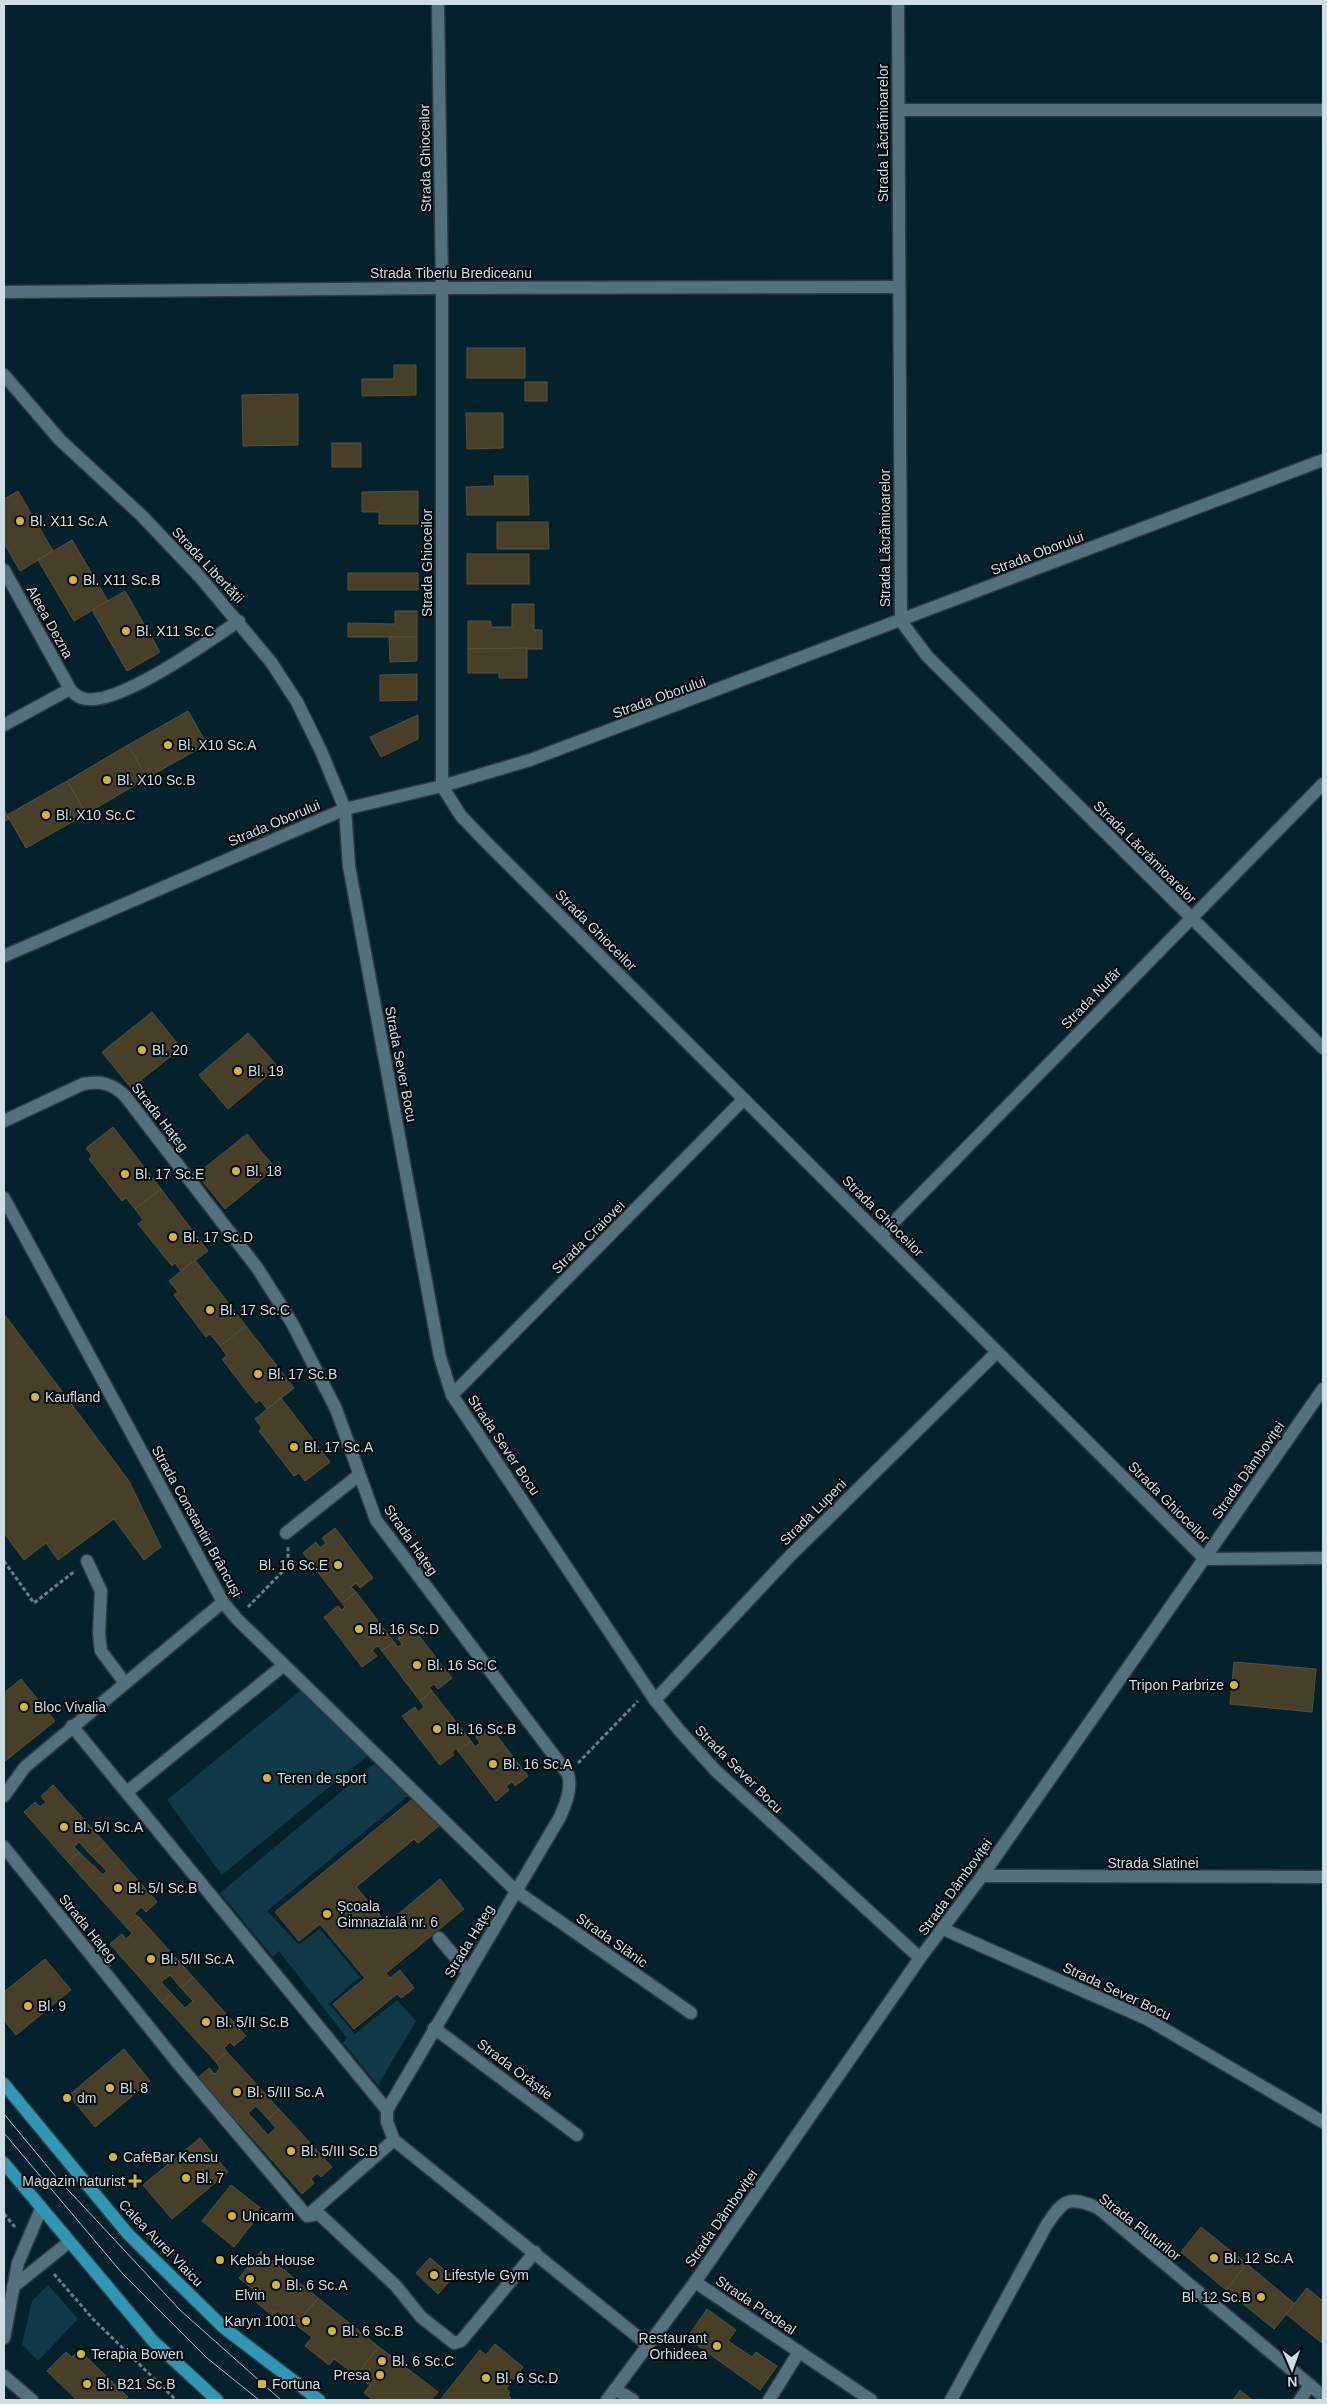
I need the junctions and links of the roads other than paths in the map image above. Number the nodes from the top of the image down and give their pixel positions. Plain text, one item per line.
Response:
1 (438, 4) edge
2 (898, 4) edge
3 (899, 110) junction
4 (1323, 110) edge
5 (898, 287) junction
6 (442, 288) junction
7 (4, 292) edge
8 (4, 375) edge
9 (1323, 460) edge
10 (4, 570) edge
11 (239, 621) junction
12 (901, 621) junction
13 (70, 689) junction
14 (4, 725) edge
15 (1323, 784) edge
16 (442, 786) junction
17 (345, 809) junction
18 (1190, 918) junction
19 (4, 956) edge
20 (1323, 1048) edge
21 (744, 1099) junction
22 (4, 1121) edge
23 (4, 1198) edge
24 (882, 1235) junction
25 (998, 1352) junction
26 (1323, 1389) edge
27 (452, 1395) junction
28 (359, 1475) junction
29 (286, 1533) road end
30 (1323, 1558) edge
31 (1205, 1559) junction
32 (87, 1561) road end
33 (223, 1602) junction
34 (284, 1665) junction
35 (125, 1683) junction
36 (652, 1695) junction
37 (72, 1726) junction
38 (127, 1792) junction
39 (4, 1796) edge
40 (4, 1847) edge
41 (982, 1876) junction
42 (1323, 1877) edge
43 (516, 1891) junction
44 (943, 1929) junction
45 (439, 1938) dead end
46 (920, 1958) junction
47 (467, 1971) junction
48 (691, 2012) dead end
49 (434, 2028) junction
50 (4, 2084) edge
51 (387, 2110) junction
52 (1323, 2122) edge
53 (578, 2135) dead end
54 (394, 2140) junction
55 (4, 2163) edge
56 (41, 2209) junction
57 (307, 2216) junction
58 (69, 2242) junction
59 (535, 2252) junction
60 (695, 2282) junction
61 (13, 2287) junction
62 (6, 2314) edge
63 (4, 2338) edge
64 (648, 2345) junction
65 (799, 2352) junction
66 (4, 2376) edge
67 (1310, 2385) junction
68 (615, 2389) junction
69 (1323, 2396) edge
70 (32, 2400) edge
71 (217, 2400) edge
72 (319, 2400) edge
73 (607, 2400) edge
74 (633, 2400) edge
75 (769, 2400) edge
76 (871, 2400) edge
77 (951, 2400) edge
78 (1300, 2400) edge

1 - 6 street, Strada Ghioceilor
2 - 3 street, Strada Lăcrămioarelor
3 - 4 street
3 - 5 street, Strada Lăcrămioarelor
5 - 6 street, Strada Tiberiu Brediceanu
5 - 12 street, Strada Lăcrămioarelor
6 - 7 street, Strada Tiberiu Brediceanu
6 - 16 street, Strada Ghioceilor
8 - 11 street, Strada Libertății
9 - 12 street, Strada Oborului
10 - 13 street, Aleea Dezna
11 - 13 street
11 - 17 street, Strada Libertății
12 - 16 street, Strada Oborului
12 - 18 street, Strada Lăcrămioarelor
13 - 14 street
15 - 18 street, Strada Nufăr
16 - 17 street, Strada Oborului
16 - 21 street, Strada Ghioceilor
17 - 19 street, Strada Oborului
17 - 27 street, Strada Sever Bocu
18 - 20 street, Strada Lăcrămioarelor
18 - 24 street, Strada Nufăr
21 - 24 street, Strada Ghioceilor
21 - 27 street, Strada Craiovei
22 - 28 street, Strada Hațeg
23 - 33 street, Strada Constantin Brâncuși
24 - 25 street, Strada Ghioceilor
25 - 31 street, Strada Ghioceilor
25 - 36 street, Strada Lupeni
26 - 31 street, Strada Dâmboviței
27 - 36 street, Strada Sever Bocu
28 - 29 street
28 - 43 street, Strada Hațeg
30 - 31 street, Strada Ghioceilor
31 - 41 street, Strada Dâmboviței
32 - 35 street
33 - 34 street, Strada Constantin Brâncuși
33 - 35 street
34 - 38 street
34 - 43 street, Strada Constantin Brâncuși
35 - 37 street
36 - 46 street, Strada Sever Bocu
37 - 38 street
37 - 39 street
38 - 51 street
40 - 57 street, Strada Hațeg
41 - 42 street, Strada Slatinei
41 - 44 street, Strada Dâmboviței
43 - 47 street, Strada Hațeg
43 - 48 street, Strada Slănic
44 - 46 street, Strada Dâmboviței
44 - 52 street, Strada Sever Bocu
45 - 47 street
46 - 60 street, Strada Dâmboviței
47 - 49 street, Strada Hațeg
49 - 51 street, Strada Hațeg
49 - 53 street, Strada Orăștie
50 - 72 main road, Calea Aurel Vlaicu
51 - 54 street
54 - 57 street
54 - 59 street
55 - 56 main road
56 - 58 main road
56 - 61 street
57 - 59 street
58 - 61 street
58 - 71 main road
59 - 64 street
60 - 64 street, Strada Dâmboviței
60 - 65 street, Strada Predeal
61 - 62 street
62 - 63 street
64 - 68 street, Strada Dâmboviței
65 - 75 street, Strada Predeal
65 - 76 street, Strada Predeal
66 - 70 street
67 - 69 street, Strada Fluturilor
67 - 77 street, Strada Fluturilor
67 - 78 street
68 - 73 street, Strada Dâmboviței
68 - 74 street

